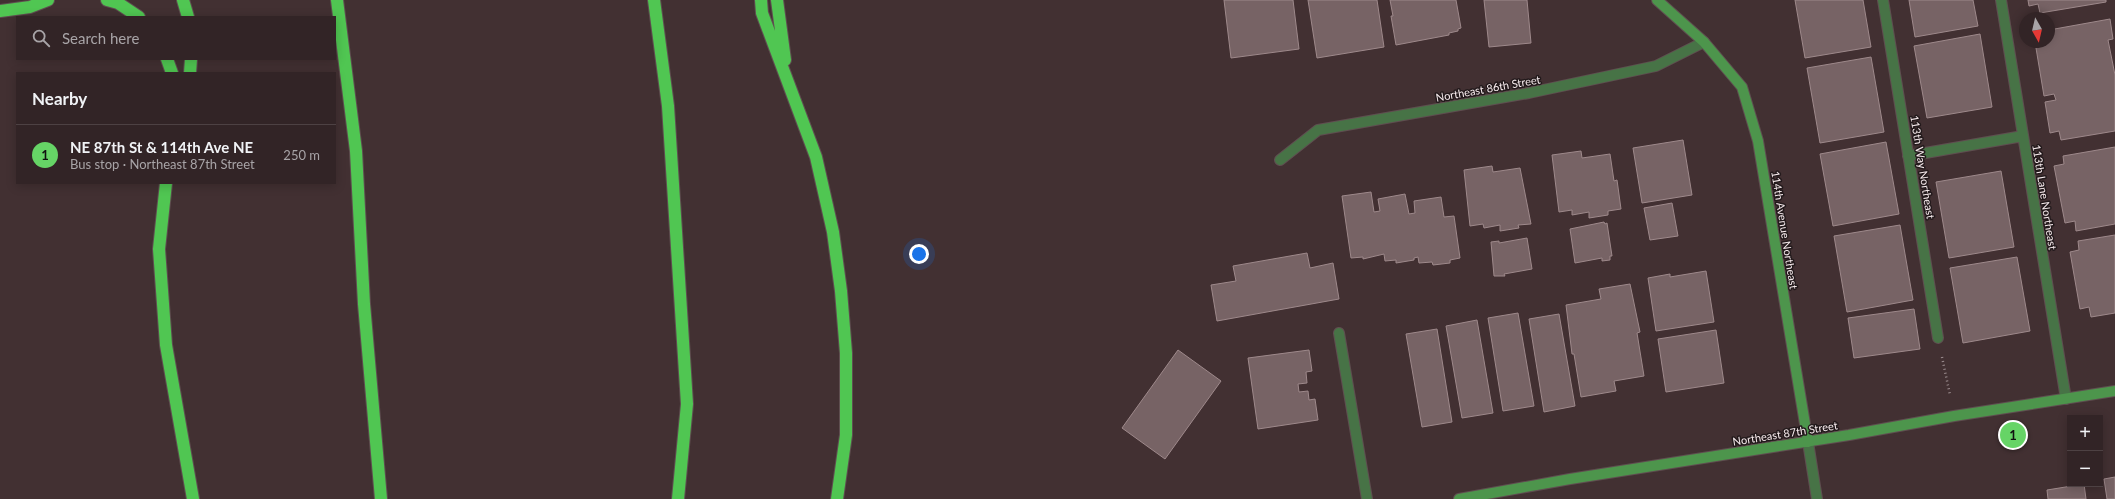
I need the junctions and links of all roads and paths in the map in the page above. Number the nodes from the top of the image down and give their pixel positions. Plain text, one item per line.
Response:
1 (48, 0) edge
2 (106, 0) edge
3 (183, 0) edge
4 (337, 0) edge
5 (654, 0) edge
6 (761, 0) edge
7 (777, 0) edge
8 (1657, 0) edge
9 (1883, 0) edge
10 (2001, 0) edge
11 (0, 12) edge
12 (138, 16) edge
13 (188, 16) edge
14 (1704, 42) junction
15 (167, 60) edge
16 (191, 60) edge
17 (172, 72) edge
18 (190, 72) edge
19 (789, 86) junction
20 (2023, 136) junction
21 (1908, 156) junction
22 (1280, 160) dead end
23 (166, 184) edge
24 (1339, 333) dead end
25 (1938, 338) joint
26 (2115, 391) edge
27 (2066, 399) junction
28 (1954, 416) junction
29 (1808, 442) junction
30 (193, 499) edge
31 (381, 499) edge
32 (678, 499) edge
33 (837, 499) edge
34 (1367, 499) edge
35 (1459, 499) edge
36 (1817, 499) edge

1 - 11 highway
2 - 12 highway
3 - 13 highway
4 - 31 highway
5 - 32 highway
6 - 19 highway
7 - 19 highway
8 - 14 street, 114th Avenue Northeast
9 - 21 street, 113th Way Northeast
10 - 20 street, 113th Lane Northeast
14 - 22 street, Northeast 86th Street
14 - 29 street, 114th Avenue Northeast
15 - 17 highway
16 - 18 highway
19 - 33 highway
20 - 21 street
20 - 27 street, 113th Lane Northeast
21 - 25 street, 113th Way Northeast
23 - 30 highway
24 - 34 street
25 - 28 path
26 - 27 street, Northeast 87th Street
27 - 28 street, Northeast 87th Street
28 - 29 street, Northeast 87th Street
29 - 35 street, Northeast 87th Street
29 - 36 street, 114th Avenue Northeast

